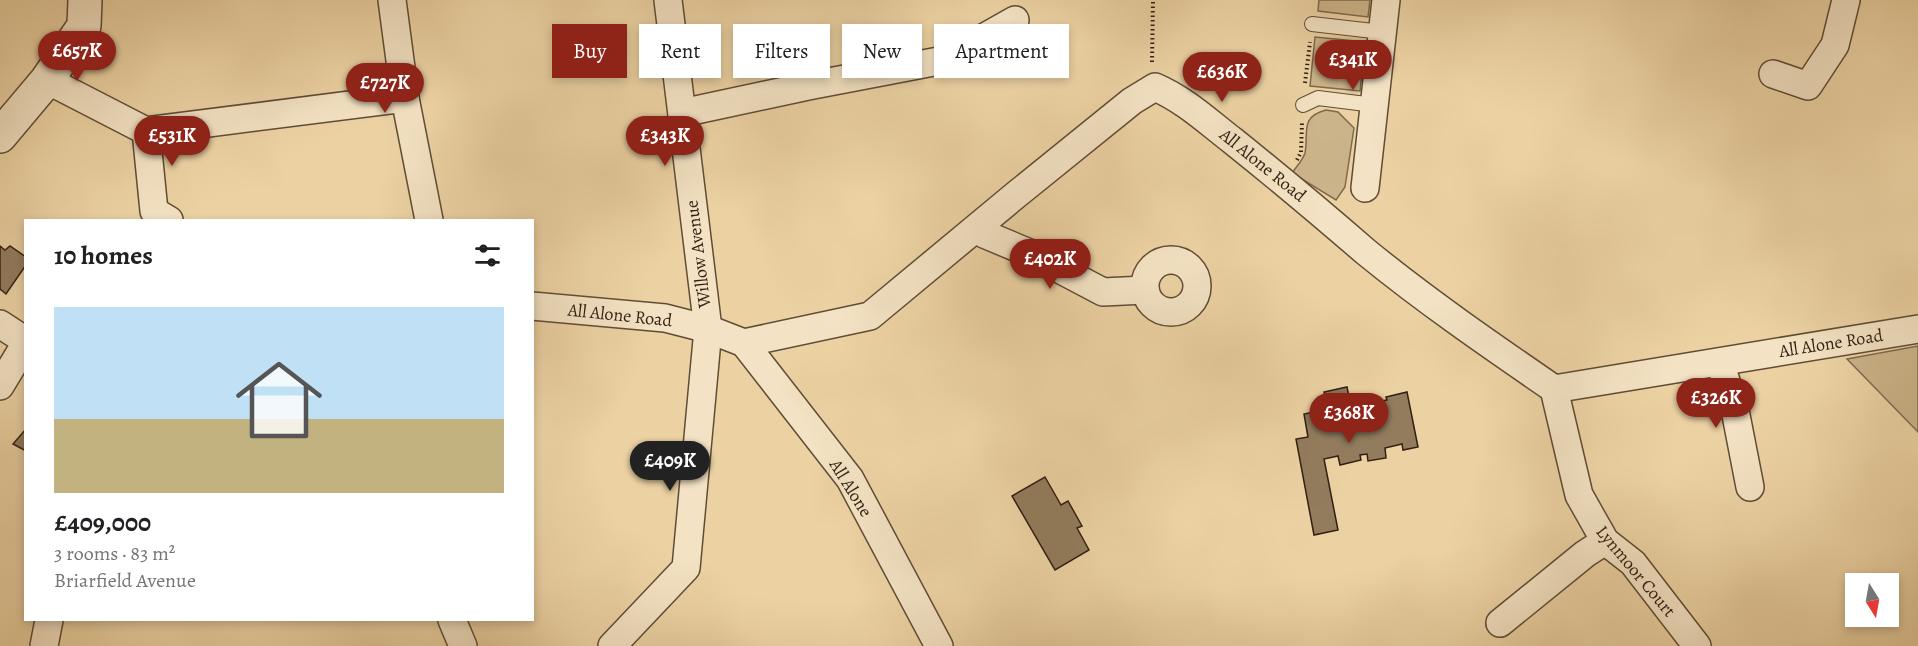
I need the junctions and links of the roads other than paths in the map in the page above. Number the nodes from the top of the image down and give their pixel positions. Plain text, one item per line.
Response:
1 (85, 0) edge
2 (392, 0) edge
3 (668, 0) edge
4 (1386, 0) edge
5 (1846, 0) edge
6 (1015, 20) dead end
7 (1312, 24) road end
8 (1382, 32) junction
9 (1773, 74) dead end
10 (47, 80) junction
11 (405, 98) junction
12 (1303, 105) dead end
13 (1374, 105) junction
14 (681, 113) junction
15 (146, 131) junction
16 (0, 136) edge
17 (1365, 188) dead end
18 (167, 219) edge
19 (429, 219) edge
20 (978, 227) junction
21 (1145, 290) dead end
22 (534, 306) edge
23 (0, 324) edge
24 (708, 329) junction
25 (1918, 329) edge
26 (24, 341) edge
27 (744, 343) junction
28 (24, 345) edge
29 (1720, 362) junction
30 (0, 386) edge
31 (1554, 388) junction
32 (1750, 487) dead end
33 (1605, 541) junction
34 (50, 621) edge
35 (452, 621) edge
36 (1500, 623) dead end
37 (44, 646) edge
38 (464, 646) edge
39 (612, 646) edge
40 (939, 646) edge
41 (1697, 646) edge

1 - 10 street
2 - 11 street
3 - 14 street, Willow Avenue
4 - 8 street
5 - 9 street
6 - 14 street
7 - 8 lane
8 - 13 street
10 - 15 street
10 - 16 street
11 - 15 street
11 - 19 street
12 - 13 lane
13 - 17 street
14 - 24 street, Willow Avenue
15 - 18 street
20 - 21 street
20 - 27 street
20 - 31 street, All Alone Road
22 - 24 street, All Alone Road
23 - 26 street
24 - 27 street, All Alone Road
24 - 39 street, Willow Avenue
25 - 29 street, All Alone Road
27 - 40 street, All Alone
28 - 30 street
29 - 31 street, All Alone Road
29 - 32 street
31 - 33 street, Lynmoor Court
33 - 36 street
33 - 41 street, Lynmoor Court
34 - 37 street
35 - 38 street

